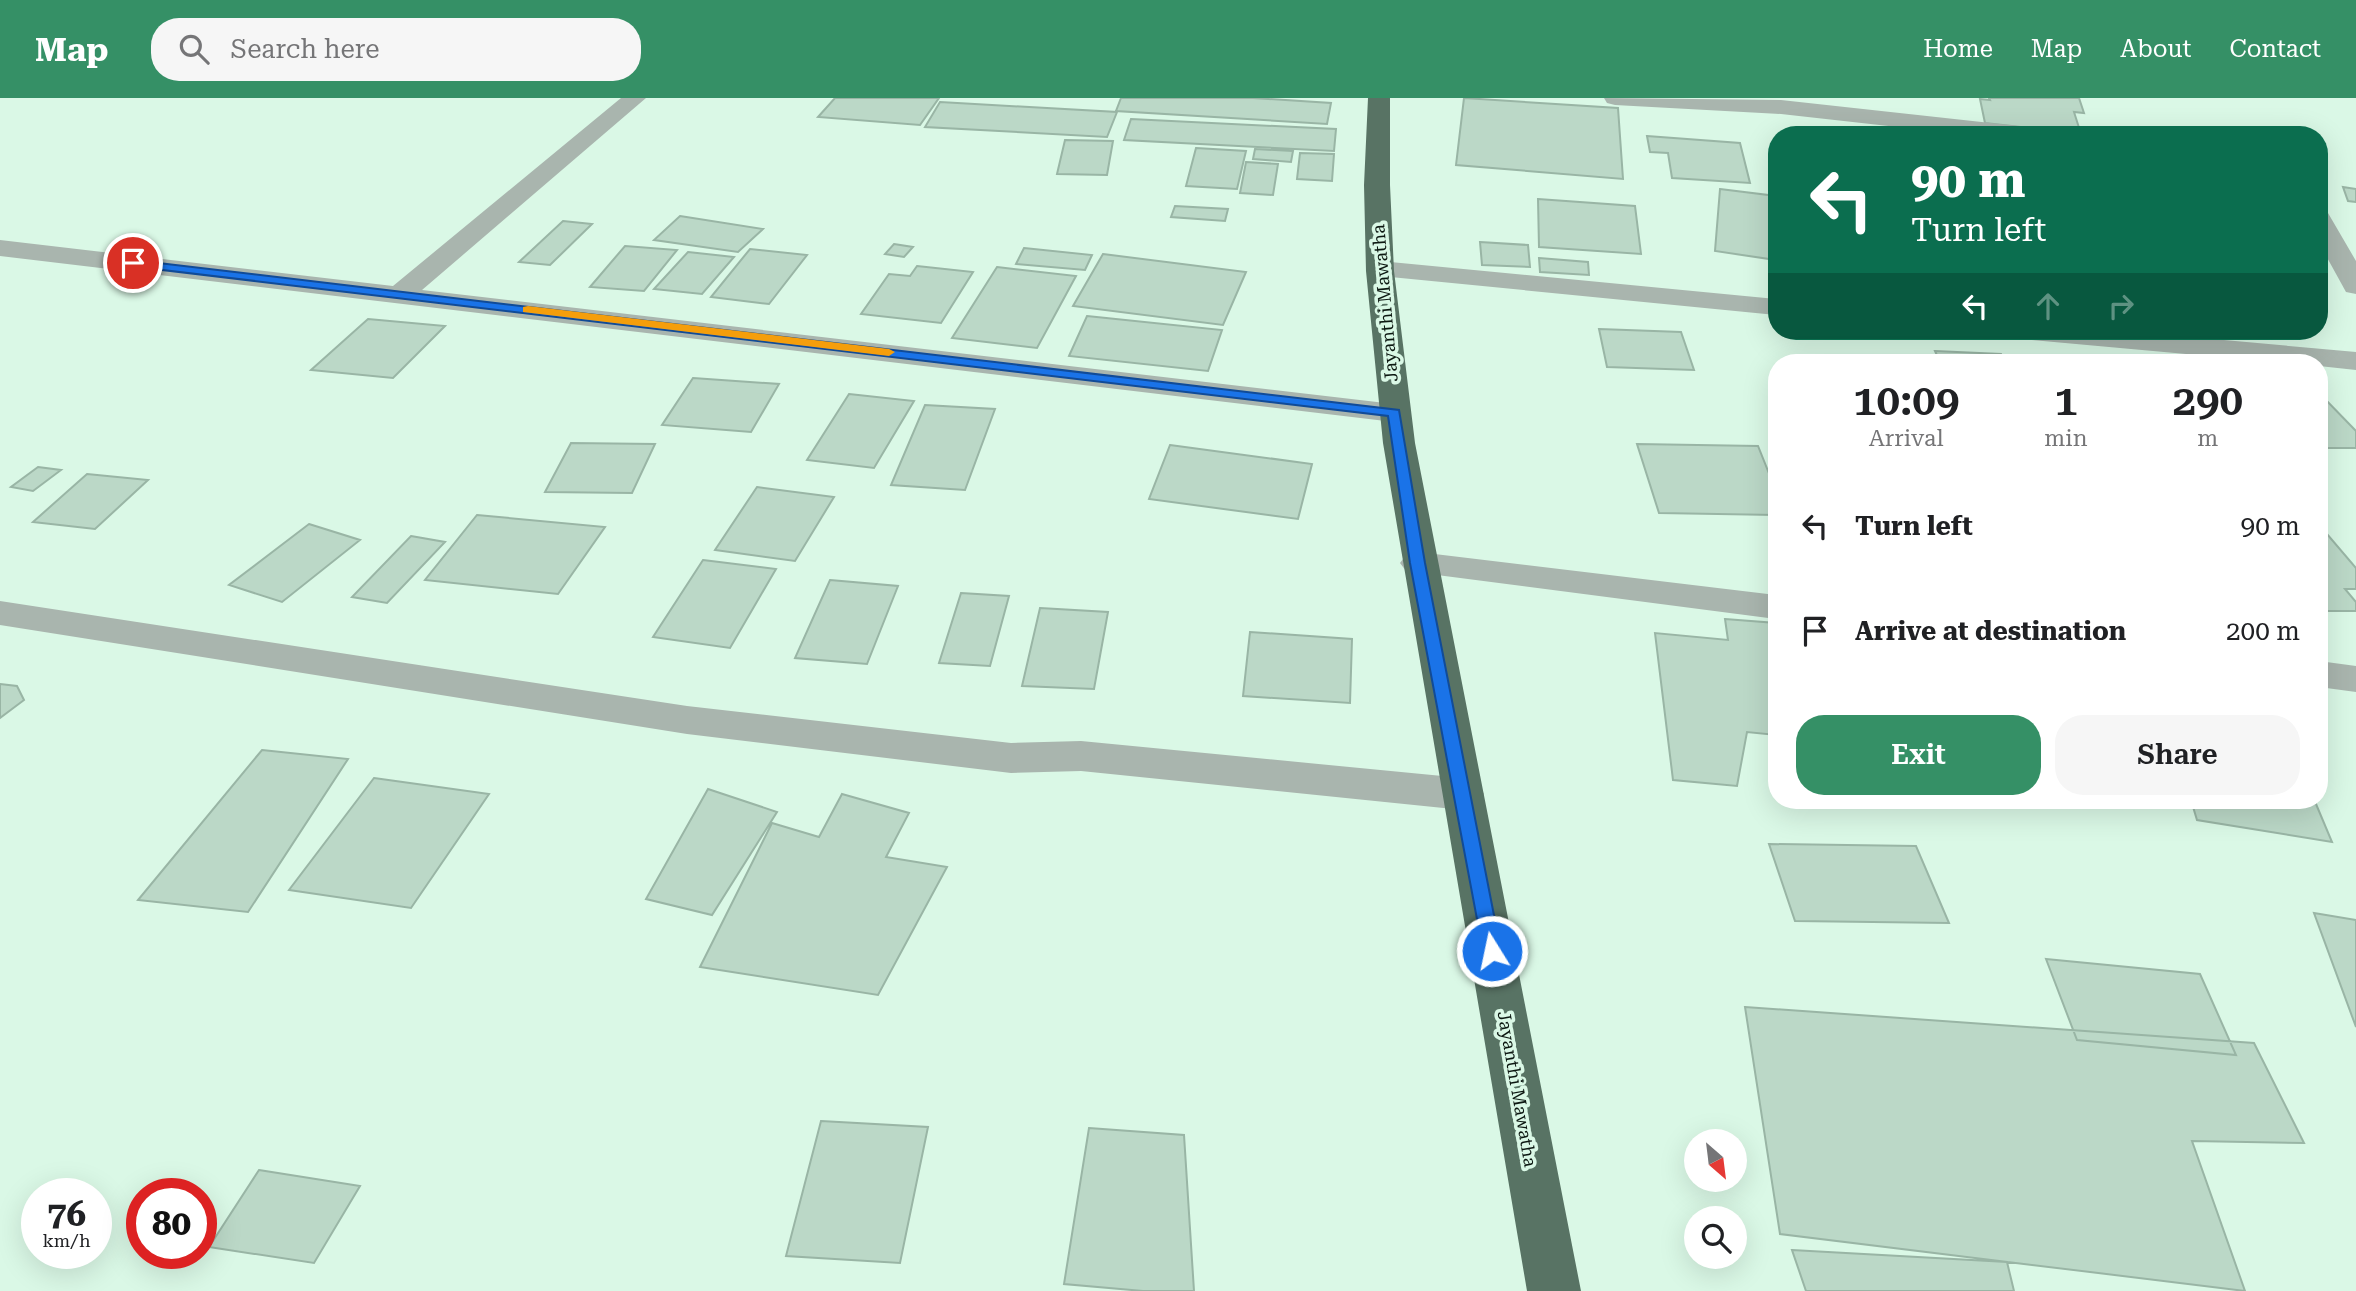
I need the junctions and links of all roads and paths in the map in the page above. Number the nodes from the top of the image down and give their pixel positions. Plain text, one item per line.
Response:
1 (635, 98) edge
2 (1379, 98) edge
3 (1615, 98) edge
4 (1954, 126) edge
5 (2328, 235) edge
6 (0, 248) edge
7 (1380, 269) junction
8 (2356, 286) edge
9 (400, 294) junction
10 (1768, 306) edge
11 (2126, 340) edge
12 (2272, 354) edge
13 (2328, 359) edge
14 (2356, 362) edge
15 (1394, 413) junction
16 (1418, 563) junction
17 (1768, 606) edge
18 (0, 613) edge
19 (2328, 675) edge
20 (2356, 679) edge
21 (1463, 794) junction
22 (1554, 1291) edge

1 - 9 street
2 - 7 highway, Jayanthi Mawatha
3 - 4 street
5 - 8 street
6 - 9 street
7 - 10 street
7 - 15 highway, Jayanthi Mawatha
9 - 15 street
11 - 12 street
13 - 14 street
15 - 16 highway, Jayanthi Mawatha
16 - 17 street
16 - 21 highway, Jayanthi Mawatha
18 - 21 street
19 - 20 street
21 - 22 highway, Jayanthi Mawatha

